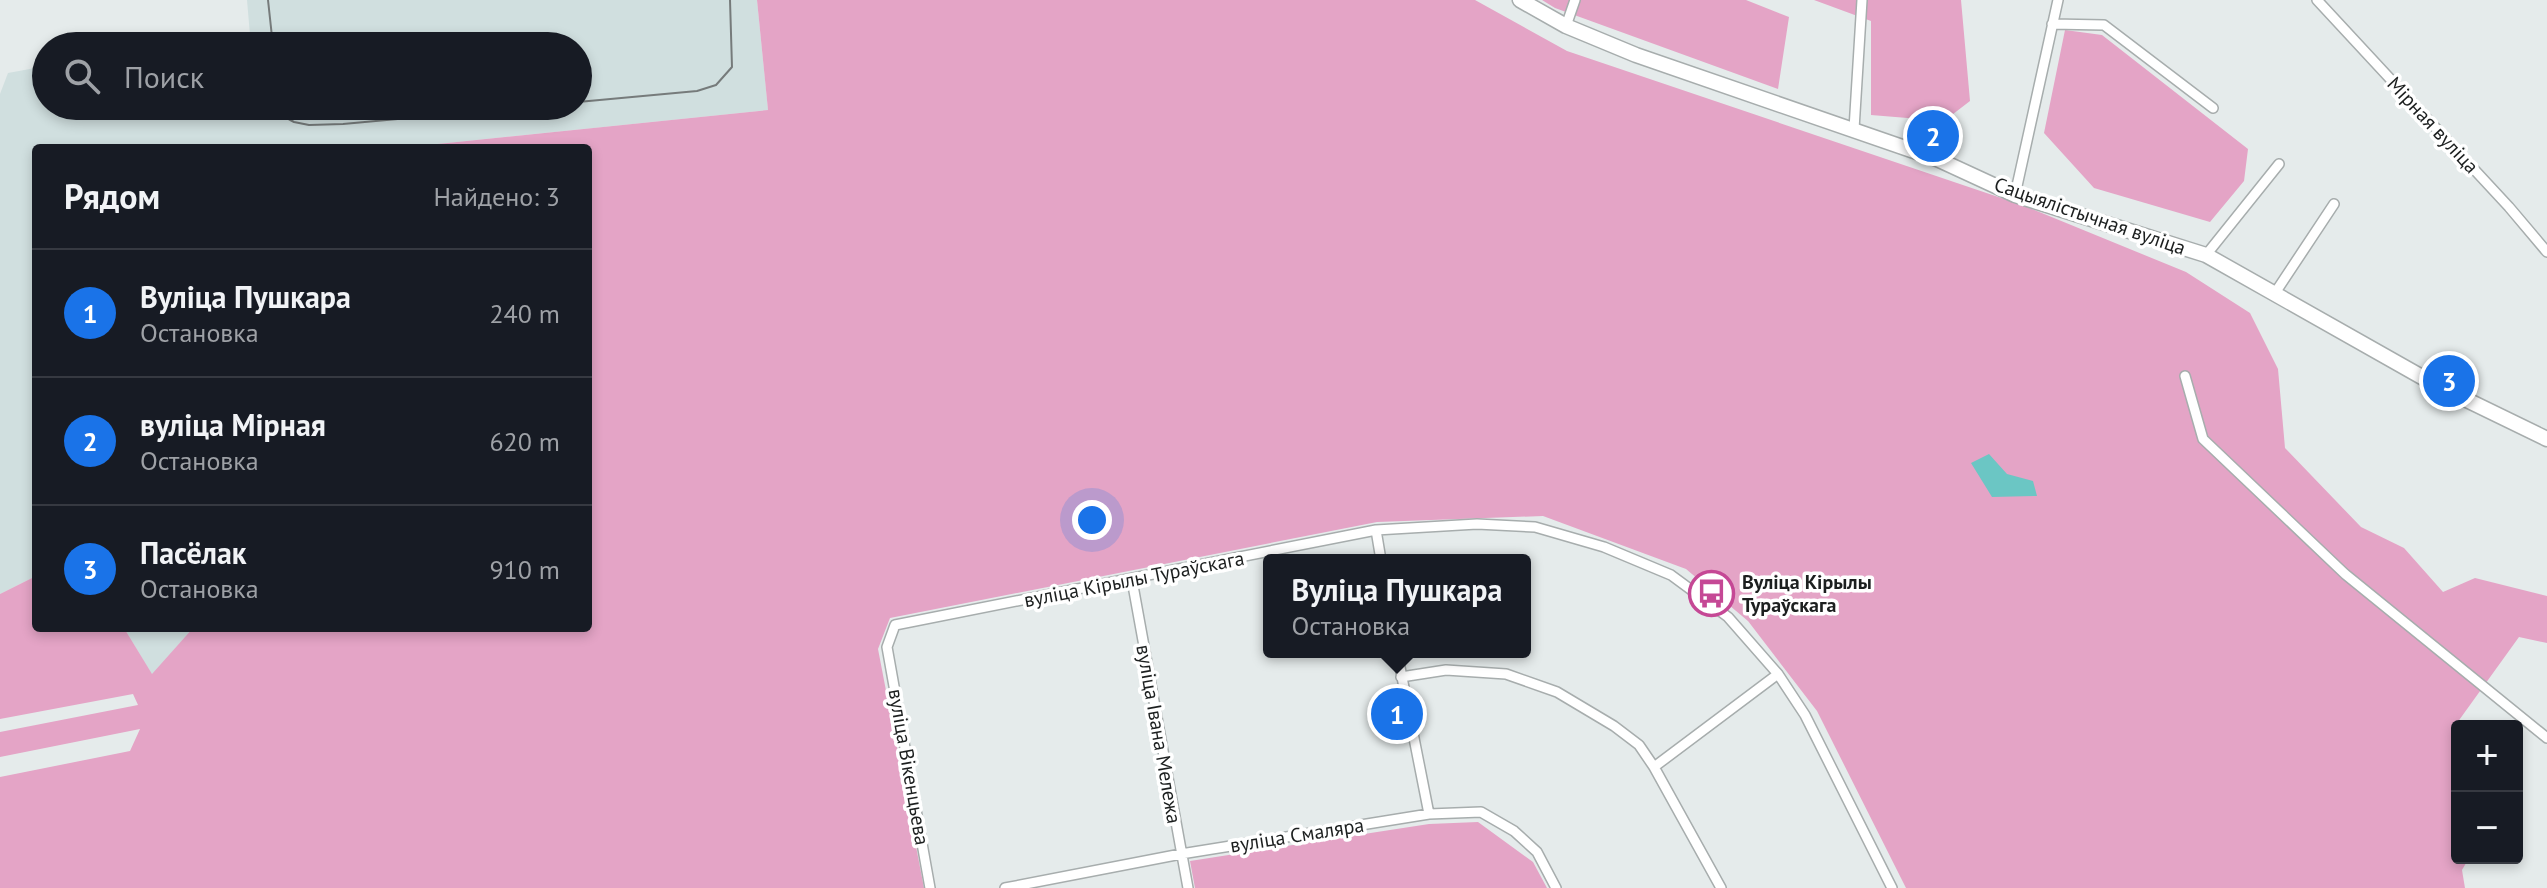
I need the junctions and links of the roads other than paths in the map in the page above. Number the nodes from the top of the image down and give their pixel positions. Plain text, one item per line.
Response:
1 (1520, 0) edge
2 (1575, 0) edge
3 (1862, 0) edge
4 (2058, 0) edge
5 (2317, 0) edge
6 (2052, 24) junction
7 (1566, 26) junction
8 (2213, 108) dead end
9 (1854, 129) junction
10 (2279, 164) dead end
11 (2015, 195) junction
12 (2334, 204) dead end
13 (2547, 252) edge
14 (2206, 255) junction
15 (2275, 293) junction
16 (2185, 376) dead end
17 (2547, 439) edge
18 (1376, 530) junction
19 (1380, 554) edge
20 (1132, 580) junction
21 (887, 647) joint
22 (1398, 658) edge
23 (1778, 674) junction
24 (1401, 677) junction
25 (2547, 738) edge
26 (1654, 767) junction
27 (1429, 814) junction
28 (1181, 854) junction
29 (930, 888) edge
30 (1005, 888) edge
31 (1188, 888) edge
32 (1556, 888) edge
33 (1721, 888) edge
34 (1892, 888) edge

1 - 7 main road, Сацыялістычная вуліца
2 - 7 street
3 - 9 street
4 - 6 street
5 - 13 street, Мірная вуліца
6 - 8 street
6 - 11 street
7 - 9 main road, Сацыялістычная вуліца
9 - 11 main road, Сацыялістычная вуліца
10 - 14 street
11 - 14 main road, Сацыялістычная вуліца
12 - 15 street
14 - 15 main road, Сацыялістычная вуліца
15 - 17 main road, Сацыялістычная вуліца
16 - 25 street
18 - 19 street
18 - 20 street, вуліца Кірылы Тураўскага
18 - 23 street, вуліца Кірылы Тураўскага
20 - 21 street, вуліца Кірылы Тураўскага
20 - 28 street, вуліца Івана Мележа
21 - 29 street, вуліца Вікенцьева
22 - 24 street
23 - 26 street
23 - 34 street, вуліца Кірылы Тураўскага
24 - 26 street
24 - 27 street
26 - 33 street
27 - 28 street, вуліца Смаляра
27 - 32 street, вуліца Смаляра
28 - 30 street, вуліца Смаляра
28 - 31 street, вуліца Івана Мележа

